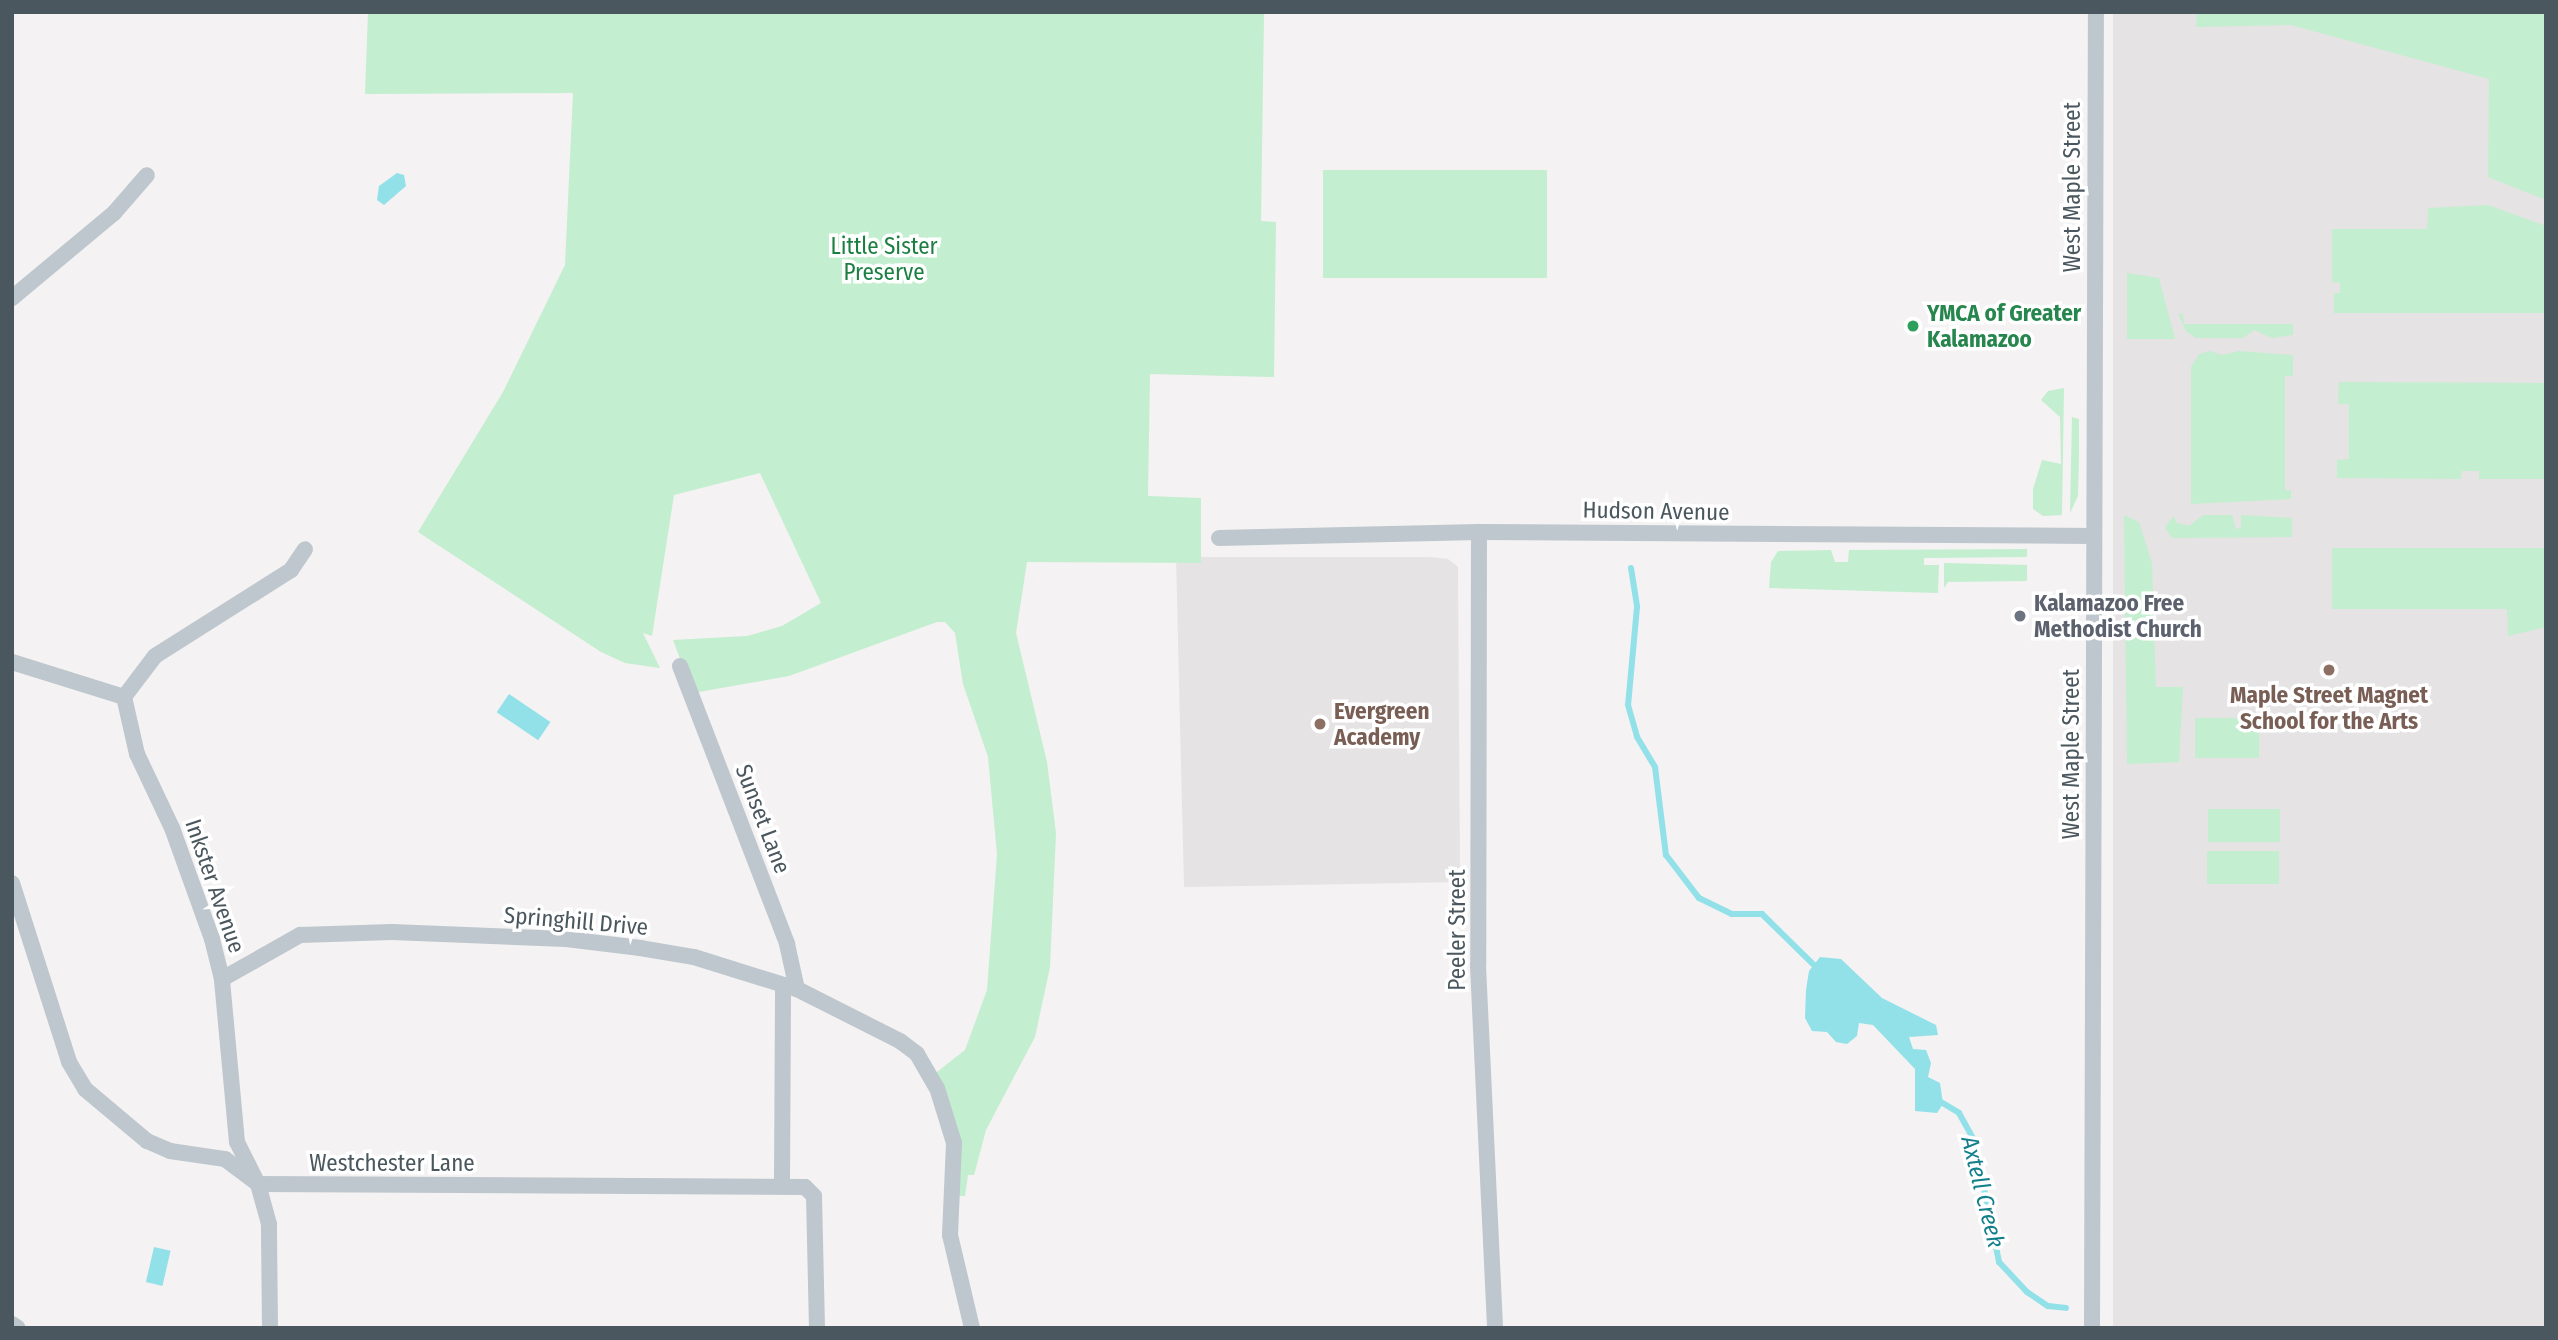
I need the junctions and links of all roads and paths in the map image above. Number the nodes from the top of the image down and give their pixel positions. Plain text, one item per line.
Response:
1 (2096, 12) edge
2 (146, 175) dead end
3 (12, 298) edge
4 (1479, 532) junction
5 (2093, 536) junction
6 (1219, 538) dead end
7 (304, 549) dead end
8 (12, 663) edge
9 (680, 666) dead end
10 (124, 696) junction
11 (12, 883) edge
12 (222, 979) junction
13 (790, 987) junction
14 (258, 1184) junction
15 (782, 1184) junction
16 (12, 1324) edge
17 (18, 1328) edge
18 (270, 1328) edge
19 (817, 1328) edge
20 (972, 1328) edge
21 (1495, 1328) edge
22 (2092, 1328) edge

1 - 5 street, West Maple Street
2 - 3 street
4 - 5 street, Hudson Avenue
4 - 6 street, Hudson Avenue
4 - 21 street, Peeler Street
5 - 22 street, West Maple Street
7 - 10 street
8 - 10 street
9 - 13 street, Sunset Lane
10 - 12 street, Inkster Avenue
11 - 14 street
12 - 13 street, Springhill Drive
12 - 14 street, Inkster Avenue
13 - 15 street, Sunset Lane
13 - 20 street, Springhill Drive
14 - 15 street, Westchester Lane
14 - 18 street, Inkster Avenue
15 - 19 street, Westchester Lane
16 - 17 street

